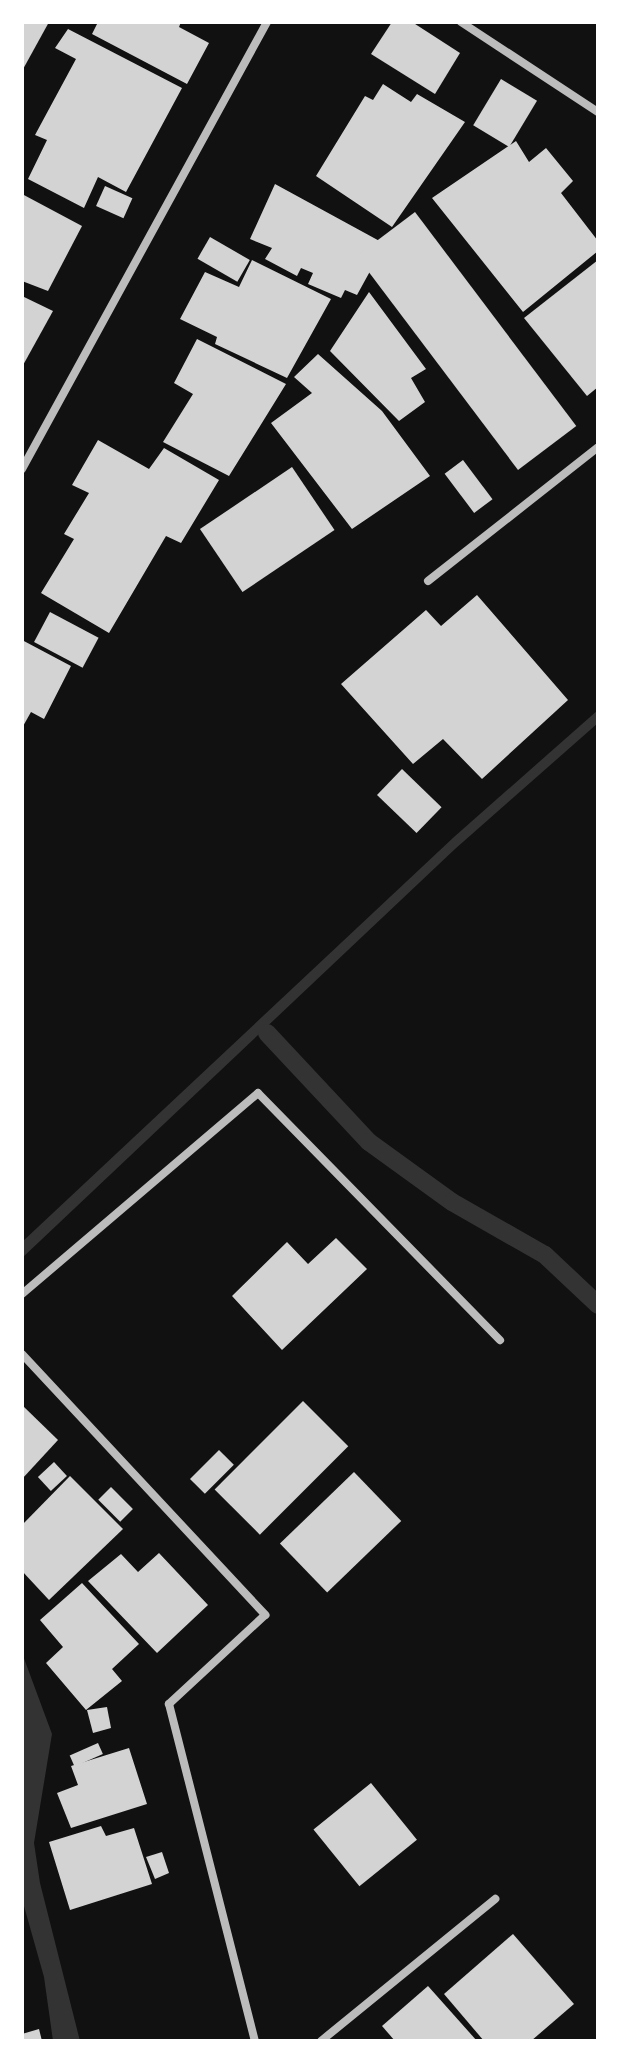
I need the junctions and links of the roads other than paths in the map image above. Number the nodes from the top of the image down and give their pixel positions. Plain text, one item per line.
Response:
1 (267, 22) edge
2 (461, 22) edge
3 (598, 112) edge
4 (598, 447) edge
5 (22, 469) edge
6 (428, 581) dead end
7 (22, 1294) edge
8 (500, 1340) dead end
9 (22, 1354) edge
10 (495, 1899) dead end
11 (255, 2041) edge
12 (321, 2041) edge

1 - 5 street
2 - 3 street
4 - 6 street
7 - 8 street
9 - 11 street
10 - 12 street

